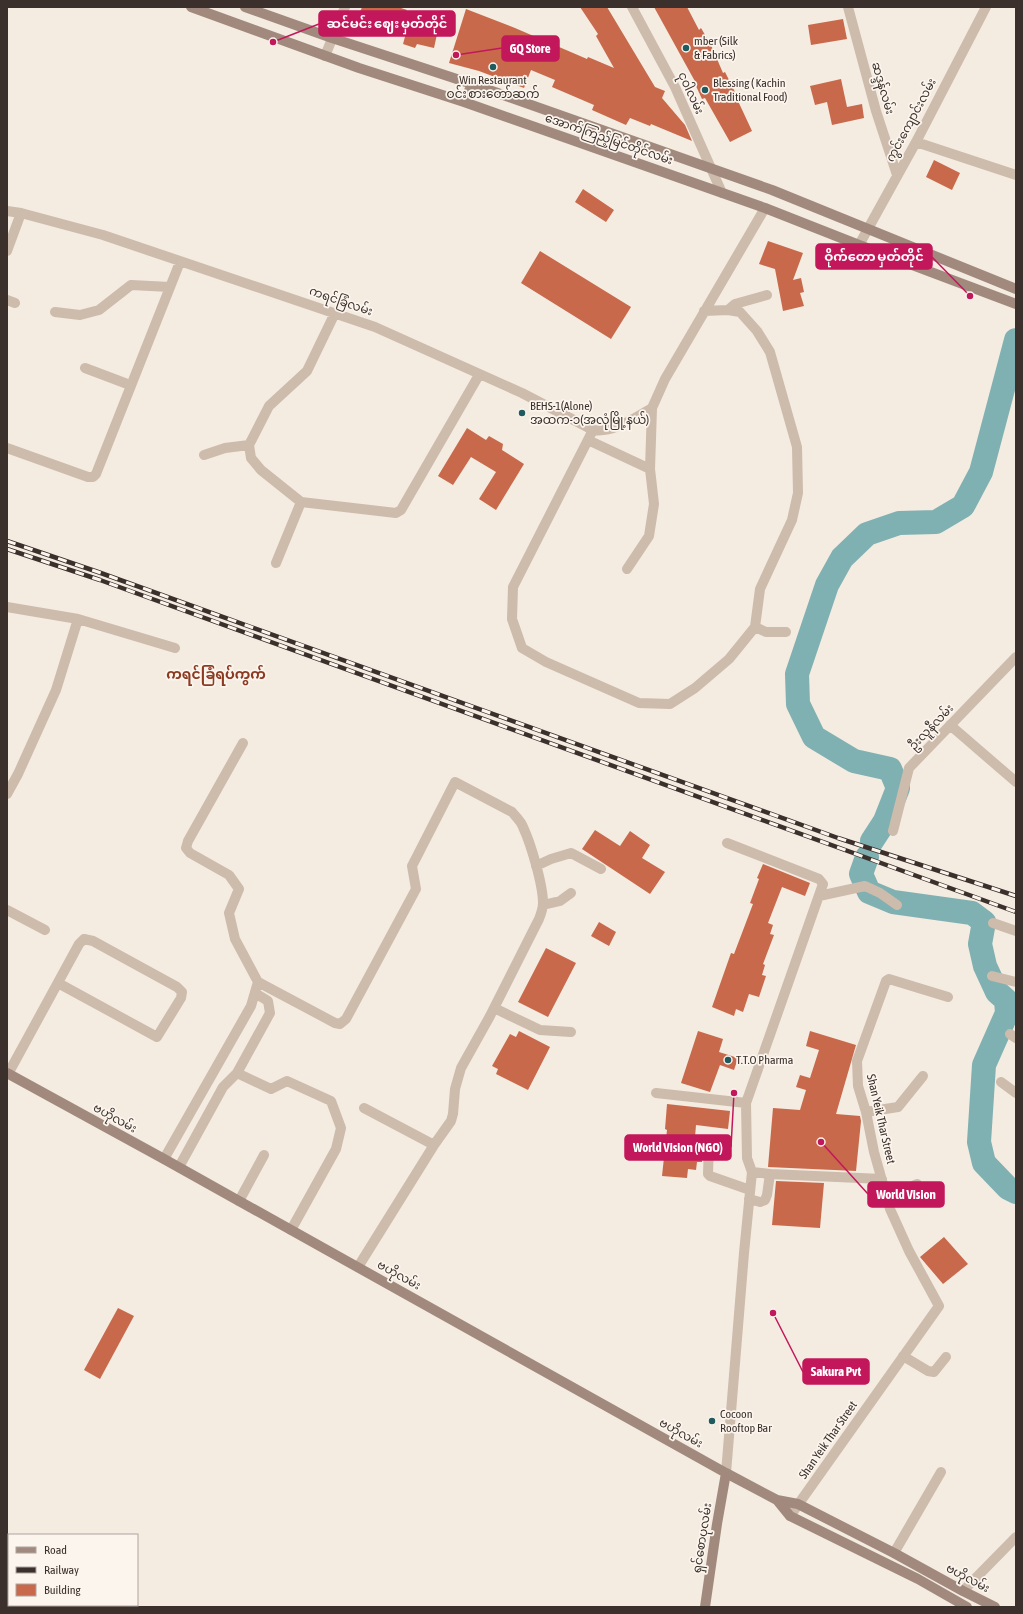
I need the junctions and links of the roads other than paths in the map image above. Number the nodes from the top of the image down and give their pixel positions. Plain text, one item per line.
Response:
1 (191, 7) edge
2 (245, 7) edge
3 (344, 7) edge
4 (632, 7) edge
5 (848, 7) edge
6 (986, 7) edge
7 (332, 38) junction
8 (325, 56) junction
9 (472, 84) junction
10 (464, 102) junction
11 (916, 142) junction
12 (712, 169) junction
13 (897, 175) junction
14 (1016, 175) edge
15 (722, 193) junction
16 (765, 208) junction
17 (7, 211) edge
18 (21, 213) junction
19 (868, 229) junction
20 (859, 245) junction
21 (7, 251) edge
22 (180, 262) junction
23 (170, 287) junction
24 (1016, 289) edge
25 (767, 295) dead end
26 (1016, 304) edge
27 (728, 310) junction
28 (704, 311) junction
29 (55, 312) dead end
30 (335, 313) junction
31 (85, 368) dead end
32 (479, 375) junction
33 (130, 385) junction
34 (652, 408) junction
35 (593, 430) junction
36 (588, 440) junction
37 (249, 445) junction
38 (7, 448) edge
39 (204, 455) dead end
40 (650, 469) junction
41 (301, 502) junction
42 (276, 563) dead end
43 (627, 569) dead end
44 (7, 607) edge
45 (78, 619) junction
46 (755, 627) junction
47 (786, 632) dead end
48 (175, 648) dead end
49 (1016, 657) edge
50 (950, 725) junction
51 (243, 743) dead end
52 (1016, 782) edge
53 (7, 794) edge
54 (893, 831) dead end
55 (727, 843) dead end
56 (536, 866) junction
57 (601, 869) dead end
58 (571, 893) dead end
59 (819, 896) junction
60 (543, 905) junction
61 (897, 905) dead end
62 (7, 910) edge
63 (993, 923) dead end
64 (45, 930) dead end
65 (1016, 931) edge
66 (992, 976) dead end
67 (258, 982) junction
68 (1016, 982) edge
69 (58, 984) junction
70 (255, 993) junction
71 (948, 997) dead end
72 (494, 1008) junction
73 (571, 1032) dead end
74 (7, 1073) edge
75 (237, 1073) junction
76 (924, 1076) dead end
77 (1001, 1082) dead end
78 (656, 1093) dead end
79 (1016, 1093) edge
80 (746, 1103) junction
81 (364, 1108) dead end
82 (866, 1112) junction
83 (434, 1144) junction
84 (709, 1145) dead end
85 (264, 1155) dead end
86 (164, 1159) junction
87 (179, 1167) junction
88 (752, 1172) junction
89 (770, 1174) junction
90 (882, 1179) junction
91 (917, 1184) dead end
92 (750, 1195) junction
93 (887, 1198) junction
94 (239, 1201) junction
95 (291, 1230) junction
96 (358, 1267) junction
97 (903, 1356) junction
98 (946, 1357) dead end
99 (942, 1472) dead end
100 (726, 1473) junction
101 (777, 1500) junction
102 (798, 1504) junction
103 (790, 1516) junction
104 (1016, 1537) edge
105 (894, 1553) junction
106 (963, 1591) junction
107 (706, 1607) edge
108 (968, 1607) edge
109 (995, 1607) edge

1 - 8 main road, အောက်ကြည့်မြင်တိုင်လမ်း
2 - 7 main road, အောက်ကြည့်မြင်တိုင်လမ်း
3 - 7 street
4 - 12 street, ငုဝါလမ်း
5 - 13 street, ဆဒ္ဒန်လမ်း
6 - 11 street, ကွင်းကျောင်းလမ်း
7 - 8 street
7 - 9 main road, အောက်ကြည့်မြင်တိုင်လမ်း
8 - 10 main road, အောက်ကြည့်မြင်တိုင်လမ်း
9 - 10 main road
9 - 12 main road, အောက်ကြည့်မြင်တိုင်လမ်း
10 - 15 main road, အောက်ကြည့်မြင်တိုင်လမ်း
11 - 13 street, ကွင်းကျောင်းလမ်း
11 - 14 street
12 - 15 street, ငုဝါလမ်း
12 - 19 main road, အောက်ကြည့်မြင်တိုင်လမ်း
13 - 19 street, ကွင်းကျောင်းလမ်း
15 - 16 main road, အောက်ကြည့်မြင်တိုင်လမ်း
16 - 20 main road, အောက်ကြည့်မြင်တိုင်လမ်း
16 - 28 street
17 - 18 street, ကရင်ခြံလမ်း
18 - 21 street
18 - 22 street, ကရင်ခြံလမ်း
19 - 20 street, ကွင်းကျောင်းလမ်း
19 - 24 main road, အောက်ကြည့်မြင်တိုင်လမ်း
20 - 26 main road, အောက်ကြည့်မြင်တိုင်လမ်း
22 - 23 street
22 - 30 street, ကရင်ခြံလမ်း
23 - 29 street
23 - 33 street
25 - 27 street
27 - 28 street
27 - 46 street
28 - 34 street
30 - 32 street, ကရင်ခြံလမ်း
30 - 37 street
31 - 33 street
32 - 35 street, ကရင်ခြံလမ်း
32 - 41 street
33 - 38 street
34 - 35 street
34 - 40 street
35 - 36 street
36 - 40 street
36 - 46 street
37 - 39 street
37 - 41 street
40 - 43 street
41 - 42 street
44 - 45 street
45 - 48 street
45 - 53 street
46 - 47 street
49 - 50 street, ဦးလူနီလမ်း
50 - 52 street
50 - 54 street, ဦးလူနီလမ်း
51 - 67 street
55 - 59 street
56 - 57 street
56 - 60 street
56 - 67 street
58 - 60 street
59 - 61 street
59 - 80 street
60 - 72 street
62 - 64 street
63 - 65 street
66 - 68 street
67 - 70 street
69 - 69 street
69 - 74 street
70 - 75 street
70 - 86 street
71 - 82 street, Shan Yeik Thar Street
72 - 73 street
72 - 83 street
74 - 86 main road, ဗဟိုလမ်း
75 - 87 street
75 - 95 street
76 - 82 street
77 - 79 street
78 - 80 street
80 - 88 street
81 - 83 street
82 - 90 street, Shan Yeik Thar Street
83 - 96 street
84 - 92 street
85 - 94 street
86 - 87 main road, ဗဟိုလမ်း
87 - 94 main road, ဗဟိုလမ်း
88 - 89 street
88 - 92 street
89 - 90 street
89 - 92 street
90 - 93 street, Shan Yeik Thar Street
91 - 93 street
92 - 100 street
93 - 97 street, Shan Yeik Thar Street
94 - 95 main road, ဗဟိုလမ်း
95 - 96 main road, ဗဟိုလမ်း
96 - 100 main road, ဗဟိုလမ်း
97 - 98 street
97 - 102 street, Shan Yeik Thar Street
99 - 105 street
100 - 101 main road, ဗဟိုလမ်း
100 - 107 main road, ရှင်စောပုလမ်း
101 - 102 main road, ဗဟိုလမ်း
101 - 103 main road, ဗဟိုလမ်း
102 - 103 street, Shan Yeik Thar Street
102 - 105 main road, ဗဟိုလမ်း
103 - 108 main road, ဗဟိုလမ်း
104 - 106 street
105 - 106 main road, ဗဟိုလမ်း
106 - 109 main road, ဗဟိုလမ်း

